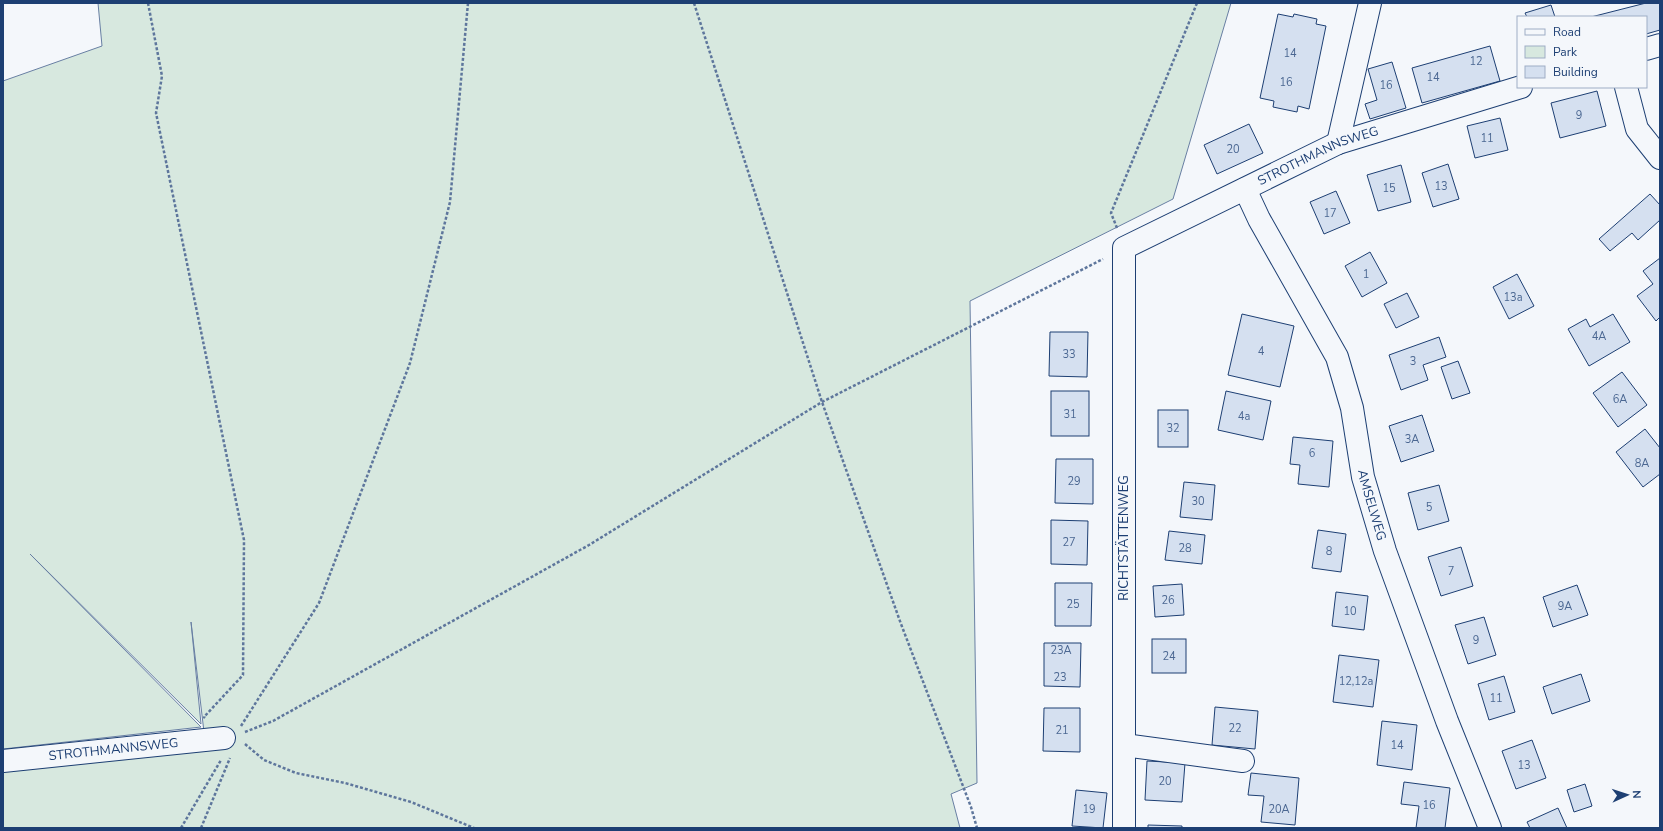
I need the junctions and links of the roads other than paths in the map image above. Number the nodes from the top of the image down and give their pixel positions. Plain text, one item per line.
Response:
1 (1370, 3) edge
2 (1660, 45) edge
3 (1647, 49) edge
4 (1518, 88) edge
5 (1626, 88) edge
6 (1338, 143) junction
7 (1660, 158) edge
8 (1245, 189) junction
9 (1124, 248) joint
10 (233, 742) road end
11 (1124, 745) junction
12 (3, 761) edge
13 (1243, 761) dead end
14 (1124, 828) edge
15 (1490, 828) edge

1 - 6 street
2 - 3 street
4 - 6 street, STROTHMANNSWEG
5 - 7 street
6 - 8 street, STROTHMANNSWEG
8 - 9 street, STROTHMANNSWEG
8 - 15 street, AMSELWEG
9 - 11 street, RICHTSTÄTTENWEG
10 - 12 street, STROTHMANNSWEG
11 - 13 street
11 - 14 street, RICHTSTÄTTENWEG

